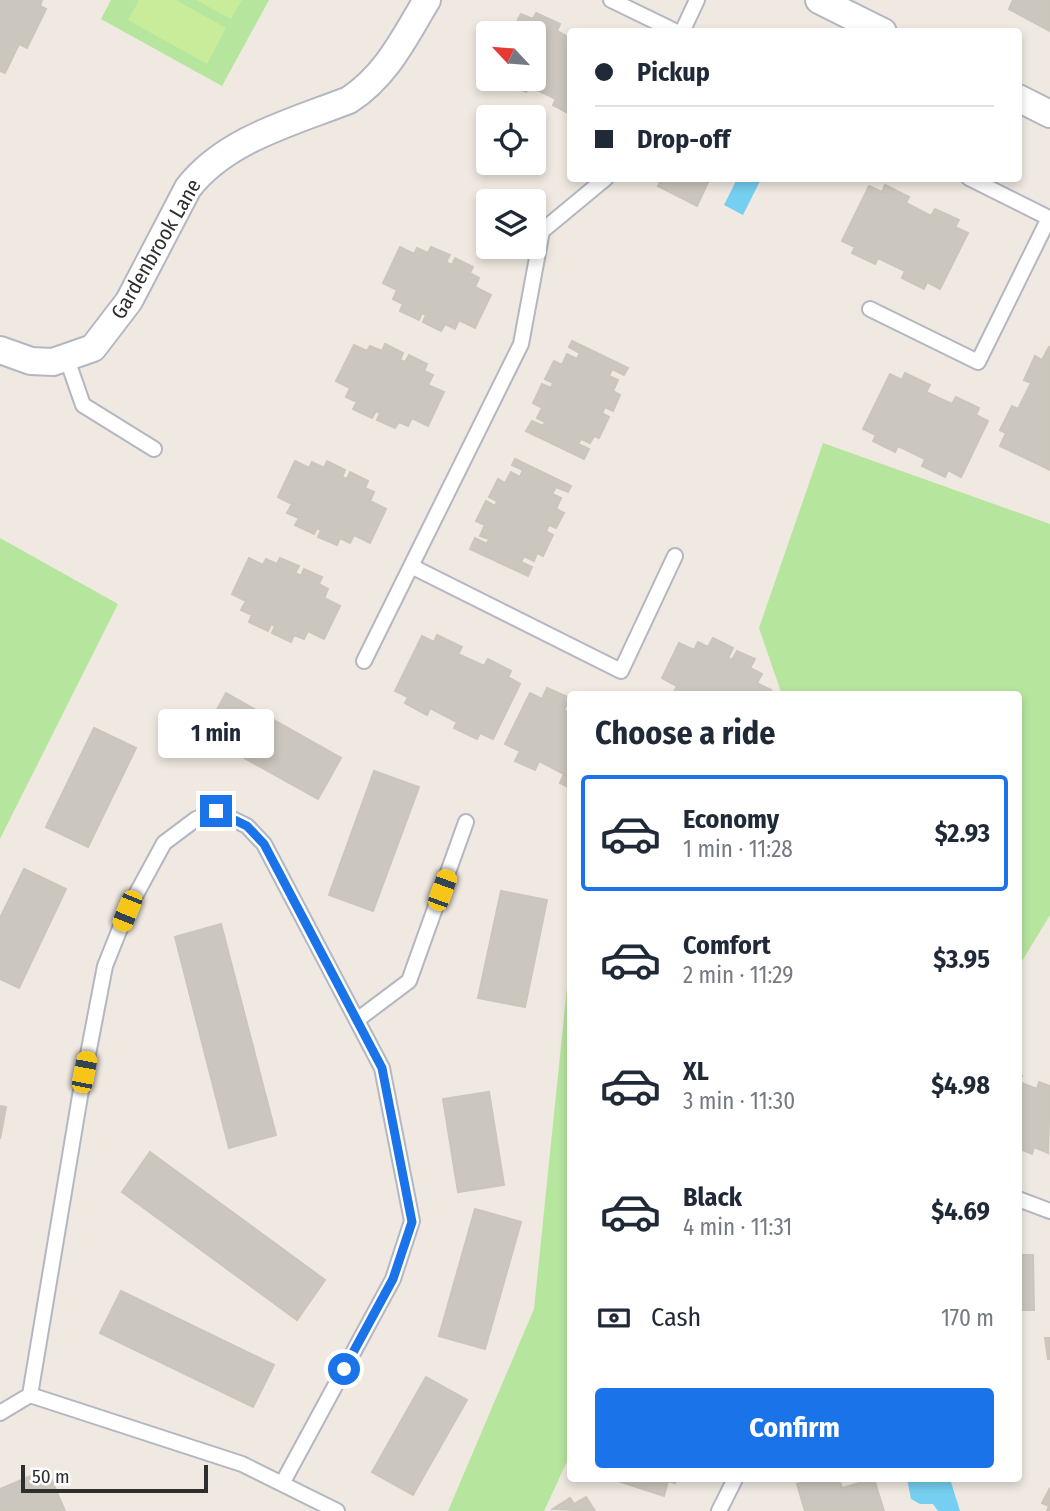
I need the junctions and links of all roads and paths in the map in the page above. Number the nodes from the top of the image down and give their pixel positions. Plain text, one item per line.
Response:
1 (427, 0) edge
2 (611, 0) edge
3 (697, 0) edge
4 (819, 0) edge
5 (671, 28) edge
6 (682, 28) edge
7 (875, 28) edge
8 (1022, 100) edge
9 (1050, 114) edge
10 (601, 182) edge
11 (977, 182) edge
12 (870, 309) dead end
13 (0, 350) edge
14 (66, 359) junction
15 (154, 449) dead end
16 (675, 556) dead end
17 (411, 566) junction
18 (363, 661) dead end
19 (466, 822) dead end
20 (357, 1020) junction
21 (1022, 1200) edge
22 (1050, 1211) edge
23 (30, 1395) junction
24 (0, 1413) edge
25 (283, 1482) junction
26 (734, 1482) edge
27 (337, 1511) edge
28 (719, 1511) edge

1 - 14 street, Gardenbrook Lane
2 - 5 lane
3 - 6 lane
4 - 7 street
8 - 9 street
10 - 17 lane
11 - 12 lane
13 - 14 street, Gardenbrook Lane
14 - 15 lane
16 - 17 lane
17 - 18 lane
19 - 20 lane
20 - 23 lane
20 - 25 lane
21 - 22 lane
23 - 24 lane
23 - 25 lane
25 - 27 lane
26 - 28 lane

